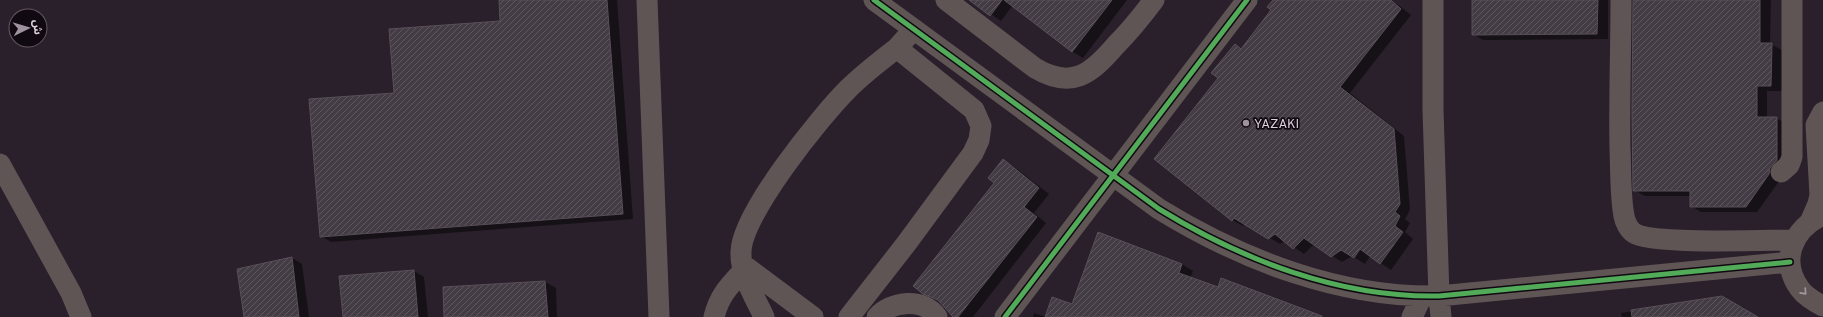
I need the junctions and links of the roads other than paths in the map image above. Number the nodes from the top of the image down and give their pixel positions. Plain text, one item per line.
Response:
1 (647, 0) edge
2 (946, 0) edge
3 (1154, 0) edge
4 (1247, 0) edge
5 (1433, 0) edge
6 (1622, 0) edge
7 (1792, 0) edge
8 (878, 1) edge
9 (914, 28) junction
10 (897, 48) junction
11 (1823, 105) edge
12 (1791, 107) junction
13 (1823, 112) edge
14 (0, 164) edge
15 (1781, 172) dead end
16 (1113, 176) junction
17 (1817, 218) edge
18 (1795, 240) junction
19 (1790, 262) junction
20 (743, 267) junction
21 (1431, 296) junction
22 (1823, 306) edge
23 (81, 317) edge
24 (659, 317) edge
25 (714, 317) edge
26 (764, 317) edge
27 (813, 317) edge
28 (849, 317) edge
29 (877, 317) edge
30 (937, 317) edge
31 (1005, 317) edge
32 (1412, 317) edge
33 (1441, 317) edge

1 - 24 street
2 - 3 street
4 - 16 street
5 - 21 street
6 - 18 street
7 - 12 street
8 - 9 street
9 - 10 street
9 - 16 street
10 - 20 street
10 - 28 street
11 - 12 street
12 - 15 street
13 - 17 street
14 - 23 street
16 - 21 street
16 - 31 street
17 - 18 street
18 - 19 street
19 - 21 street
19 -> 22 street
20 - 25 street
20 - 26 street
20 - 27 street
21 - 32 street
21 - 33 street
29 - 30 street

